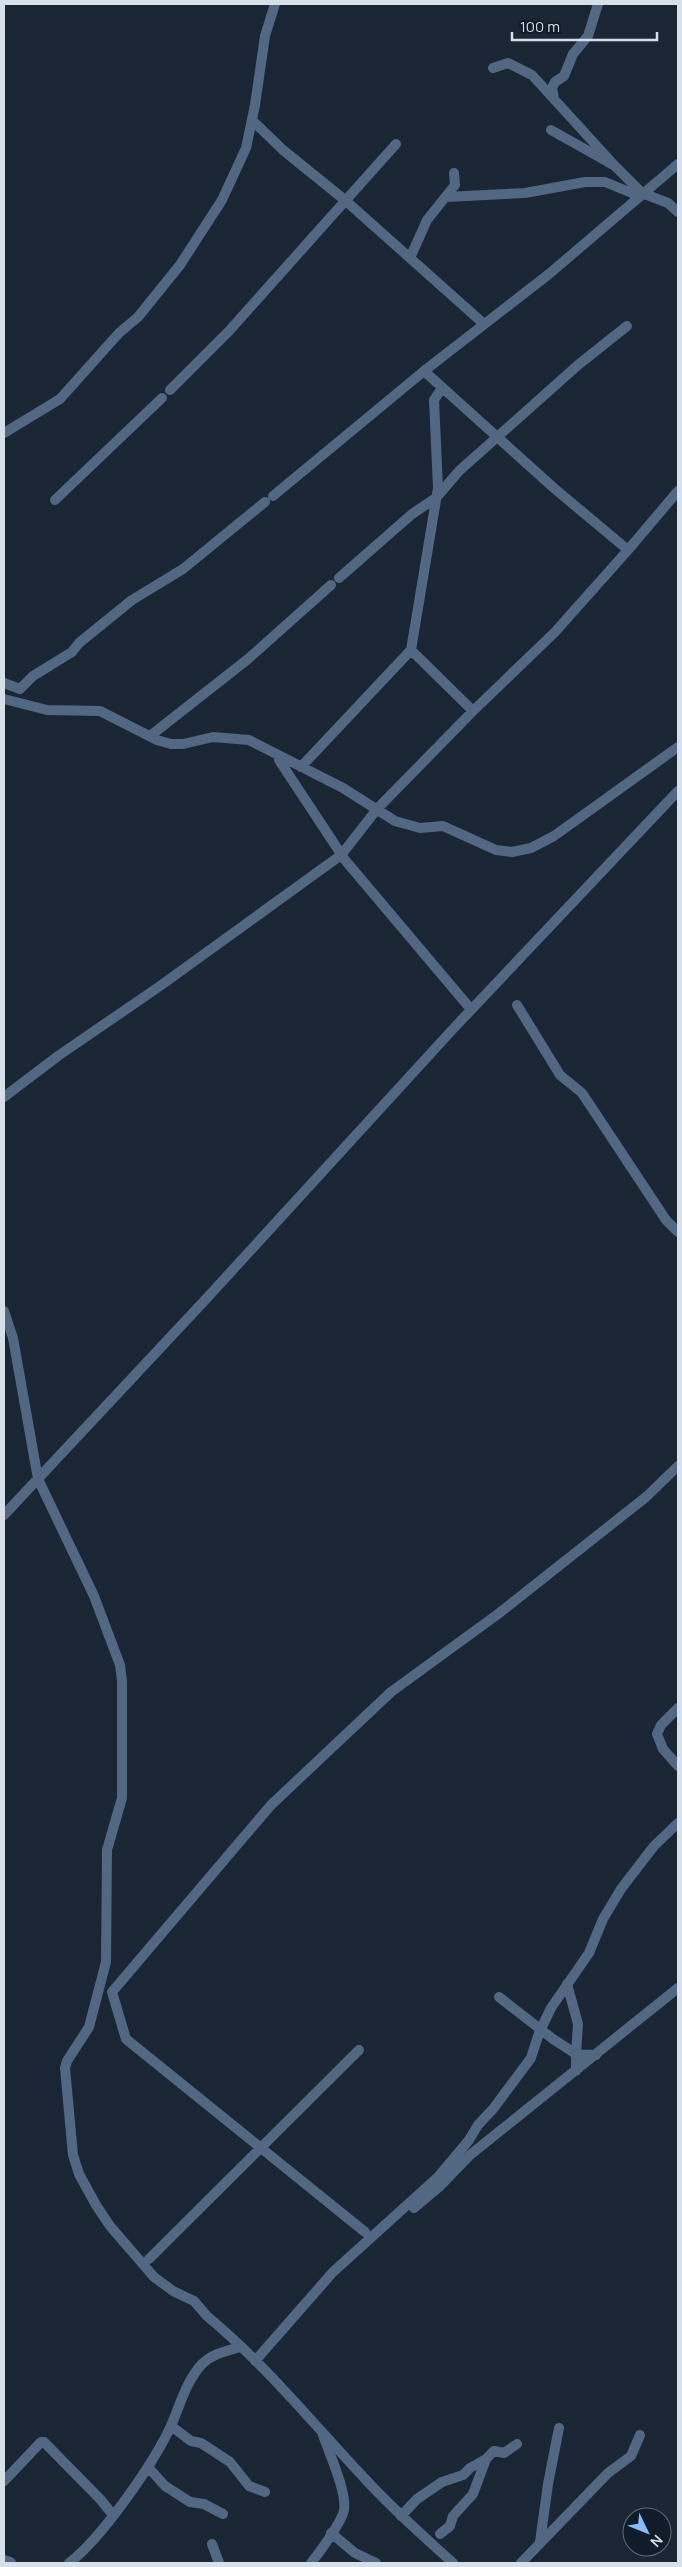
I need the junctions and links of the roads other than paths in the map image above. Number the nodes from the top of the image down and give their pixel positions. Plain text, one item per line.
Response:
1 (275, 4) edge
2 (598, 4) edge
3 (493, 68) dead end
4 (554, 100) junction
5 (252, 120) junction
6 (551, 130) dead end
7 (396, 144) dead end
8 (678, 164) edge
9 (615, 166) junction
10 (454, 173) dead end
11 (641, 195) junction
12 (446, 197) junction
13 (346, 201) junction
14 (678, 212) edge
15 (410, 258) junction
16 (484, 324) junction
17 (627, 326) dead end
18 (424, 371) junction
19 (442, 388) junction
20 (4, 433) edge
21 (498, 438) junction
22 (678, 491) edge
23 (436, 498) junction
24 (55, 500) dead end
25 (628, 550) junction
26 (411, 650) junction
27 (4, 683) edge
28 (4, 699) edge
29 (473, 711) junction
30 (150, 736) junction
31 (678, 748) edge
32 (279, 760) dead end
33 (301, 767) junction
34 (678, 792) edge
35 (377, 809) junction
36 (339, 856) junction
37 (517, 1005) dead end
38 (469, 1007) dead end
39 (4, 1097) edge
40 (678, 1232) edge
41 (4, 1311) edge
42 (678, 1466) edge
43 (38, 1479) junction
44 (4, 1514) edge
45 (678, 1708) edge
46 (678, 1766) edge
47 (678, 1823) edge
48 (567, 1984) junction
49 (678, 1988) edge
50 (499, 1997) dead end
51 (541, 2030) junction
52 (359, 2050) dead end
53 (576, 2054) junction
54 (596, 2055) junction
55 (576, 2071) junction
56 (260, 2149) junction
57 (365, 2232) dead end
58 (367, 2244) junction
59 (149, 2260) dead end
60 (240, 2347) junction
61 (255, 2361) junction
62 (172, 2426) junction
63 (559, 2428) dead end
64 (322, 2429) junction
65 (640, 2435) dead end
66 (517, 2444) dead end
67 (486, 2459) junction
68 (148, 2467) junction
69 (4, 2481) edge
70 (265, 2492) dead end
71 (113, 2514) junction
72 (223, 2514) dead end
73 (401, 2516) junction
74 (331, 2533) junction
75 (440, 2534) dead end
76 (540, 2542) junction
77 (212, 2544) dead end
78 (4, 2561) edge
79 (10, 2563) edge
80 (70, 2563) edge
81 (219, 2563) edge
82 (311, 2563) edge
83 (376, 2563) edge
84 (453, 2563) edge
85 (521, 2563) edge

1 - 5 street
2 - 4 street
3 - 4 street
4 - 9 street
5 - 13 street
5 - 20 street
6 - 9 street
7 - 13 street
8 - 11 street
9 - 11 street
10 - 12 street
11 - 12 street
11 - 14 street
11 - 16 street
12 - 15 street
13 - 15 street
13 - 24 street
15 - 16 street
16 - 18 street
17 - 21 street
18 - 19 street
18 - 27 street
19 - 21 street
19 - 23 street
21 - 23 street
21 - 25 street
22 - 25 street
23 - 26 street
23 - 30 street
25 - 29 street
26 - 29 street
26 - 33 street
28 - 30 street
29 - 35 street
30 - 33 street
31 - 35 street
32 - 36 street
33 - 35 street
34 - 43 street
35 - 36 street
36 - 38 street
36 - 39 street
37 - 40 street
41 - 43 street
42 - 56 street
43 - 44 street
43 - 60 street
45 - 46 street
47 - 48 street
48 - 51 street
48 - 53 street
49 - 54 street
50 - 51 street
51 - 53 street
51 - 58 street
52 - 56 street
53 - 54 street
53 - 55 street
54 - 55 street
55 - 58 street
56 - 57 street
56 - 59 street
58 - 61 street
60 - 61 street
60 - 62 street
61 - 64 street
62 - 68 street
62 - 70 street
63 - 76 street
64 - 73 street
64 - 74 street
65 - 76 street
66 - 67 street
67 - 73 street
67 - 75 street
68 - 71 street
68 - 72 street
69 - 71 street
71 - 80 street
73 - 84 street
74 - 82 street
74 - 83 street
76 - 85 street
77 - 81 street
78 - 79 street

